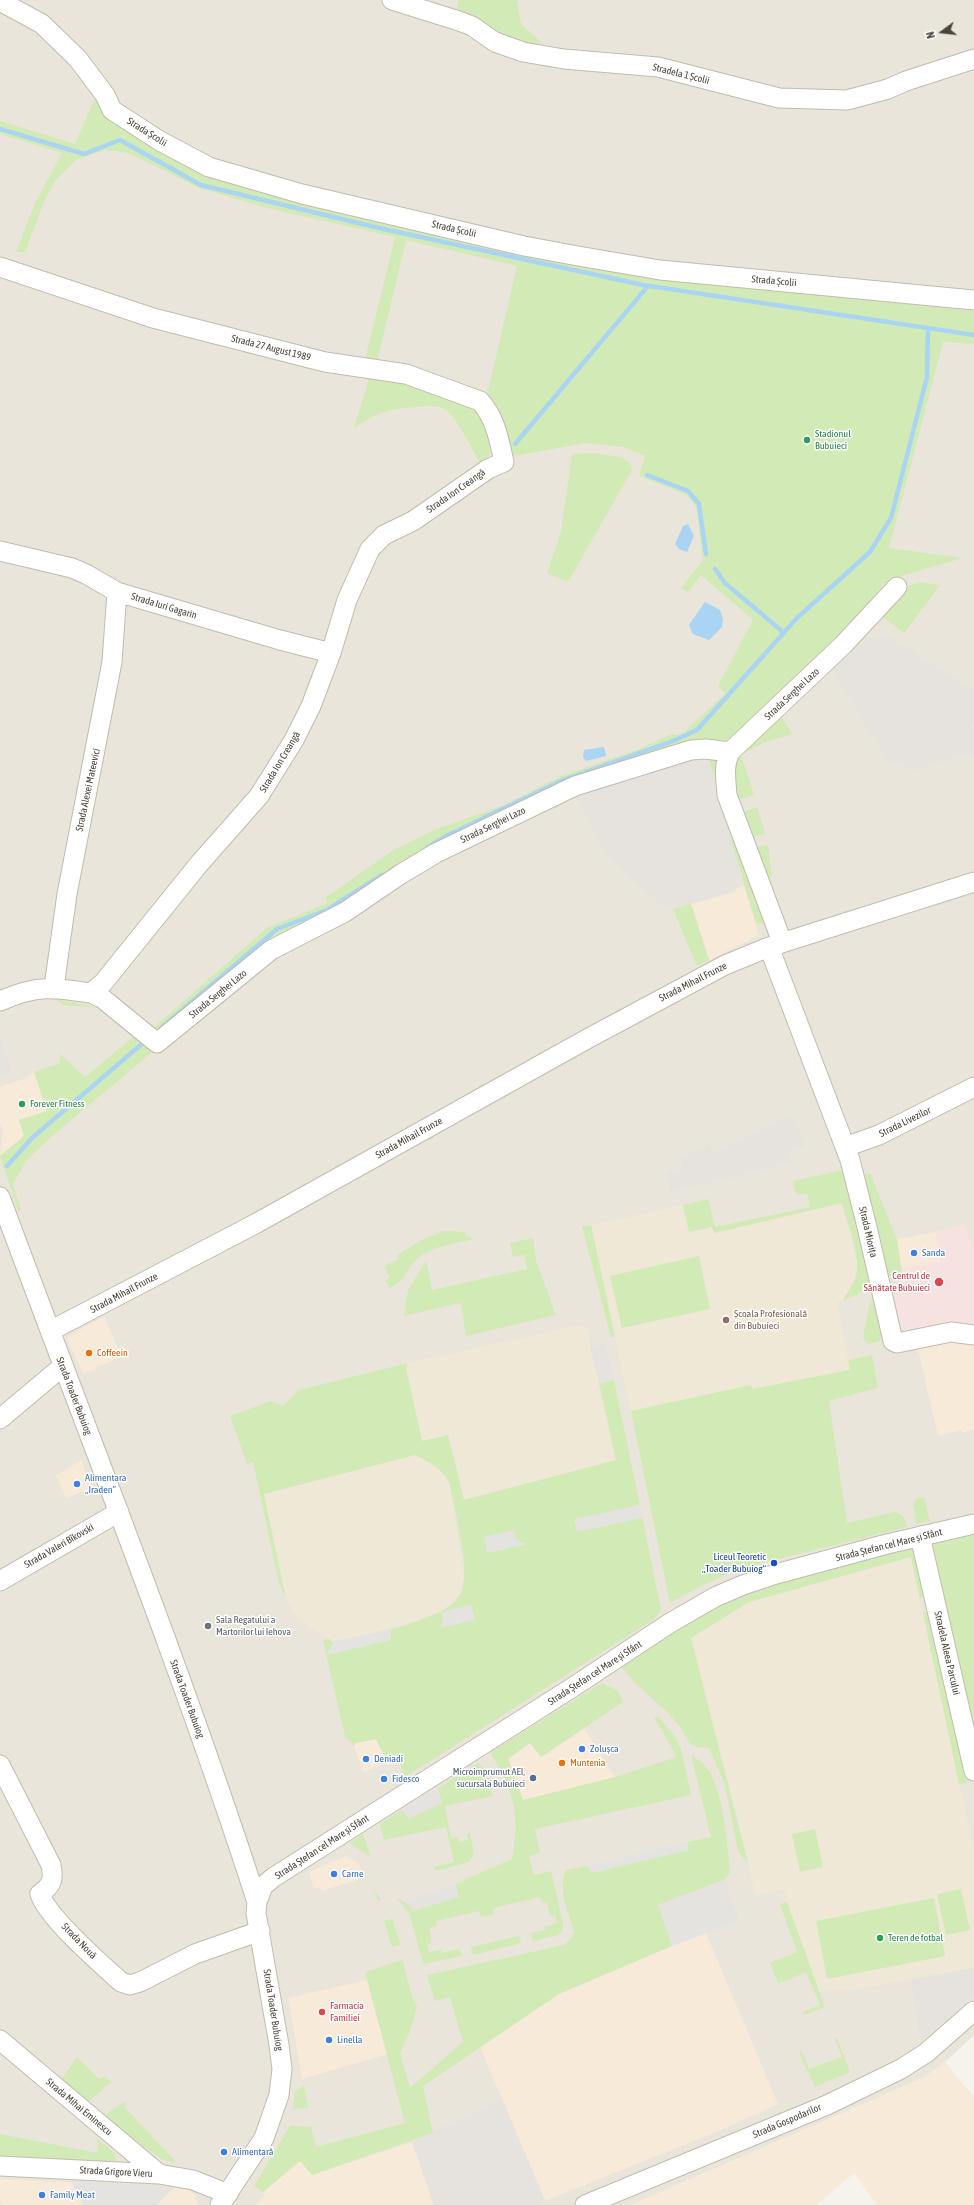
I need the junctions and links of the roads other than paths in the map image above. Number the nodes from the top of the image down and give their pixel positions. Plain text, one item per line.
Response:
1 (392, 0) edge
2 (0, 1) edge
3 (974, 59) edge
4 (0, 267) edge
5 (974, 300) edge
6 (504, 462) joint
7 (0, 551) edge
8 (897, 587) dead end
9 (117, 592) junction
10 (331, 653) junction
11 (730, 752) junction
12 (974, 882) edge
13 (775, 944) junction
14 (54, 987) junction
15 (91, 993) junction
16 (0, 1001) edge
17 (974, 1087) edge
18 (848, 1154) junction
19 (0, 1198) edge
20 (50, 1332) junction
21 (974, 1335) edge
22 (63, 1366) junction
23 (0, 1419) edge
24 (119, 1512) junction
25 (974, 1524) edge
26 (920, 1536) junction
27 (0, 1581) edge
28 (0, 1765) edge
29 (974, 1770) edge
30 (256, 1902) junction
31 (260, 1931) junction
32 (974, 2011) edge
33 (0, 2040) edge
34 (0, 2166) edge
35 (159, 2174) junction
36 (224, 2200) edge
37 (585, 2205) edge

1 - 3 street, Stradela 1 Școlii
2 - 5 street, Strada Școlii
4 - 6 street, Strada 27 August 1989
6 - 10 street, Strada Ion Creangă
7 - 9 street, Strada Iuri Gagarin
8 - 11 street, Strada Serghei Lazo
9 - 10 street, Strada Iuri Gagarin
9 - 14 street, Strada Alexei Mateevici
10 - 15 street, Strada Ion Creangă
11 - 13 street
11 - 15 street, Strada Serghei Lazo
12 - 13 street, Strada Mihail Frunze
13 - 18 street
13 - 20 street, Strada Mihail Frunze
14 - 15 street
14 - 16 street
17 - 18 street, Strada Livezilor
18 - 21 street, Strada Miorița
19 - 20 street, Strada Toader Bubuiog
20 - 22 street, Strada Toader Bubuiog
22 - 23 street
22 - 24 street, Strada Toader Bubuiog
24 - 27 street, Strada Valeri Bîkovski
24 - 30 street, Strada Toader Bubuiog
25 - 26 street, Strada Ștefan cel Mare și Sfânt
26 - 29 street, Stradela Aleea Parcului
26 - 30 street, Strada Ștefan cel Mare și Sfânt
28 - 31 street, Strada Nouă
30 - 31 street, Strada Toader Bubuiog
31 - 36 street, Strada Toader Bubuiog
32 - 37 street, Strada Gospodarilor
33 - 35 street, Strada Mihai Eminescu
34 - 35 street, Strada Grigore Vieru
35 - 36 street, Strada Grigore Vieru

